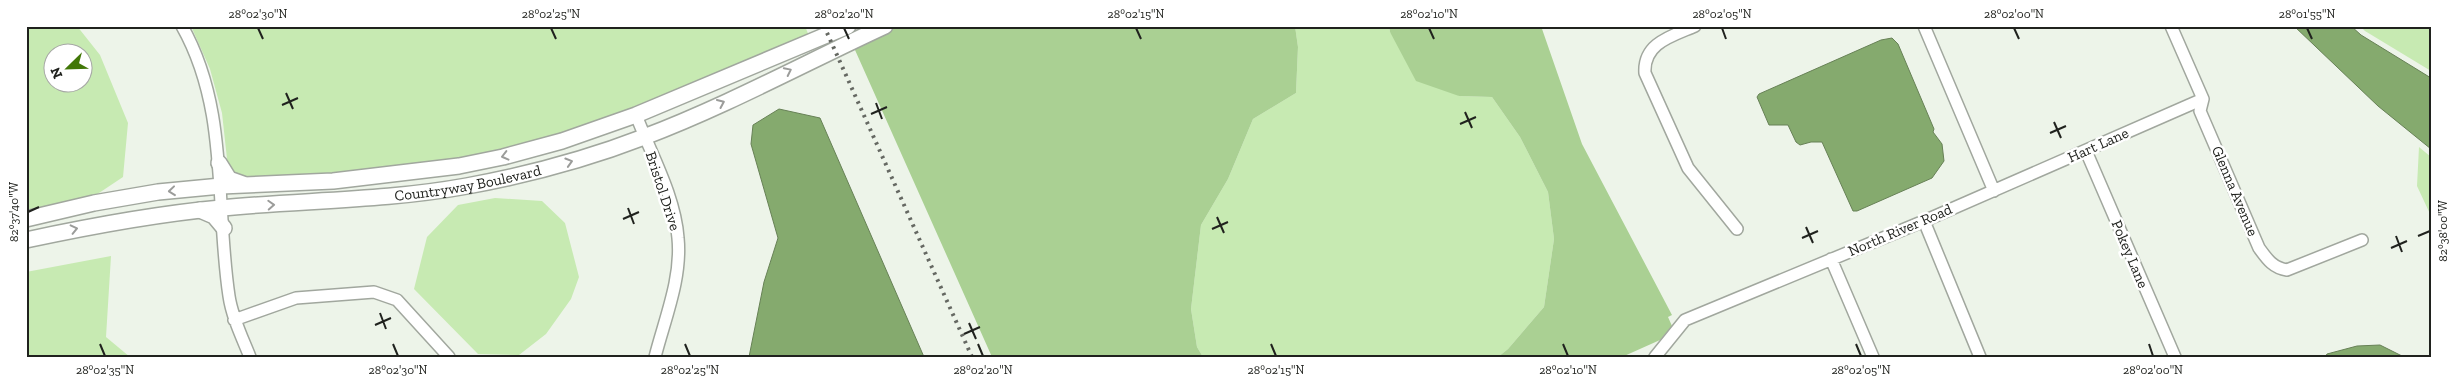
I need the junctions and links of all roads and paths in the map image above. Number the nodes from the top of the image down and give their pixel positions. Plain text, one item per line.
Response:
1 (182, 26) edge
2 (848, 26) edge
3 (885, 26) edge
4 (1695, 26) edge
5 (1924, 26) edge
6 (2171, 26) edge
7 (2203, 99) junction
8 (636, 115) junction
9 (645, 137) junction
10 (2086, 151) junction
11 (219, 163) junction
12 (353, 179) junction
13 (246, 185) junction
14 (196, 188) junction
15 (1994, 191) junction
16 (222, 197) junction
17 (246, 206) junction
18 (198, 210) junction
19 (26, 219) edge
20 (1924, 221) junction
21 (98, 224) junction
22 (224, 228) junction
23 (1737, 229) dead end
24 (26, 240) edge
25 (2362, 240) dead end
26 (1831, 259) junction
27 (234, 320) junction
28 (250, 357) edge
29 (449, 357) edge
30 (655, 357) edge
31 (1655, 357) edge
32 (1873, 357) edge
33 (1980, 357) edge
34 (2175, 357) edge

1 - 11 street
2 - 8 street, Countryway Boulevard
9 -> 3 street, Countryway Boulevard
4 - 23 street
5 - 15 street
6 - 7 street, Glenna Avenue
7 - 10 street, Hart Lane
7 - 25 street, Glenna Avenue
8 - 9 street, Bristol Drive
8 -> 12 street, Countryway Boulevard
17 -> 9 street, Countryway Boulevard
9 - 30 street, Bristol Drive
10 - 15 street, Hart Lane
10 - 34 street, Pokey Lane
11 - 13 street
11 - 14 street
11 - 16 street
12 - 13 street, Countryway Boulevard
12 - 16 street
13 - 16 street, Countryway Boulevard
14 - 16 street, Countryway Boulevard
14 -> 19 street, Countryway Boulevard
15 - 20 street, North River Road
16 - 17 street, Countryway Boulevard
16 - 18 street, Countryway Boulevard
16 - 21 street
16 - 22 street
17 - 22 street
18 - 21 street, Countryway Boulevard
18 - 22 street
20 - 26 street, North River Road
20 - 33 street
24 -> 21 street, Countryway Boulevard
22 - 27 street
26 - 31 street, North River Road
26 - 32 street
27 - 28 street
27 - 29 street

